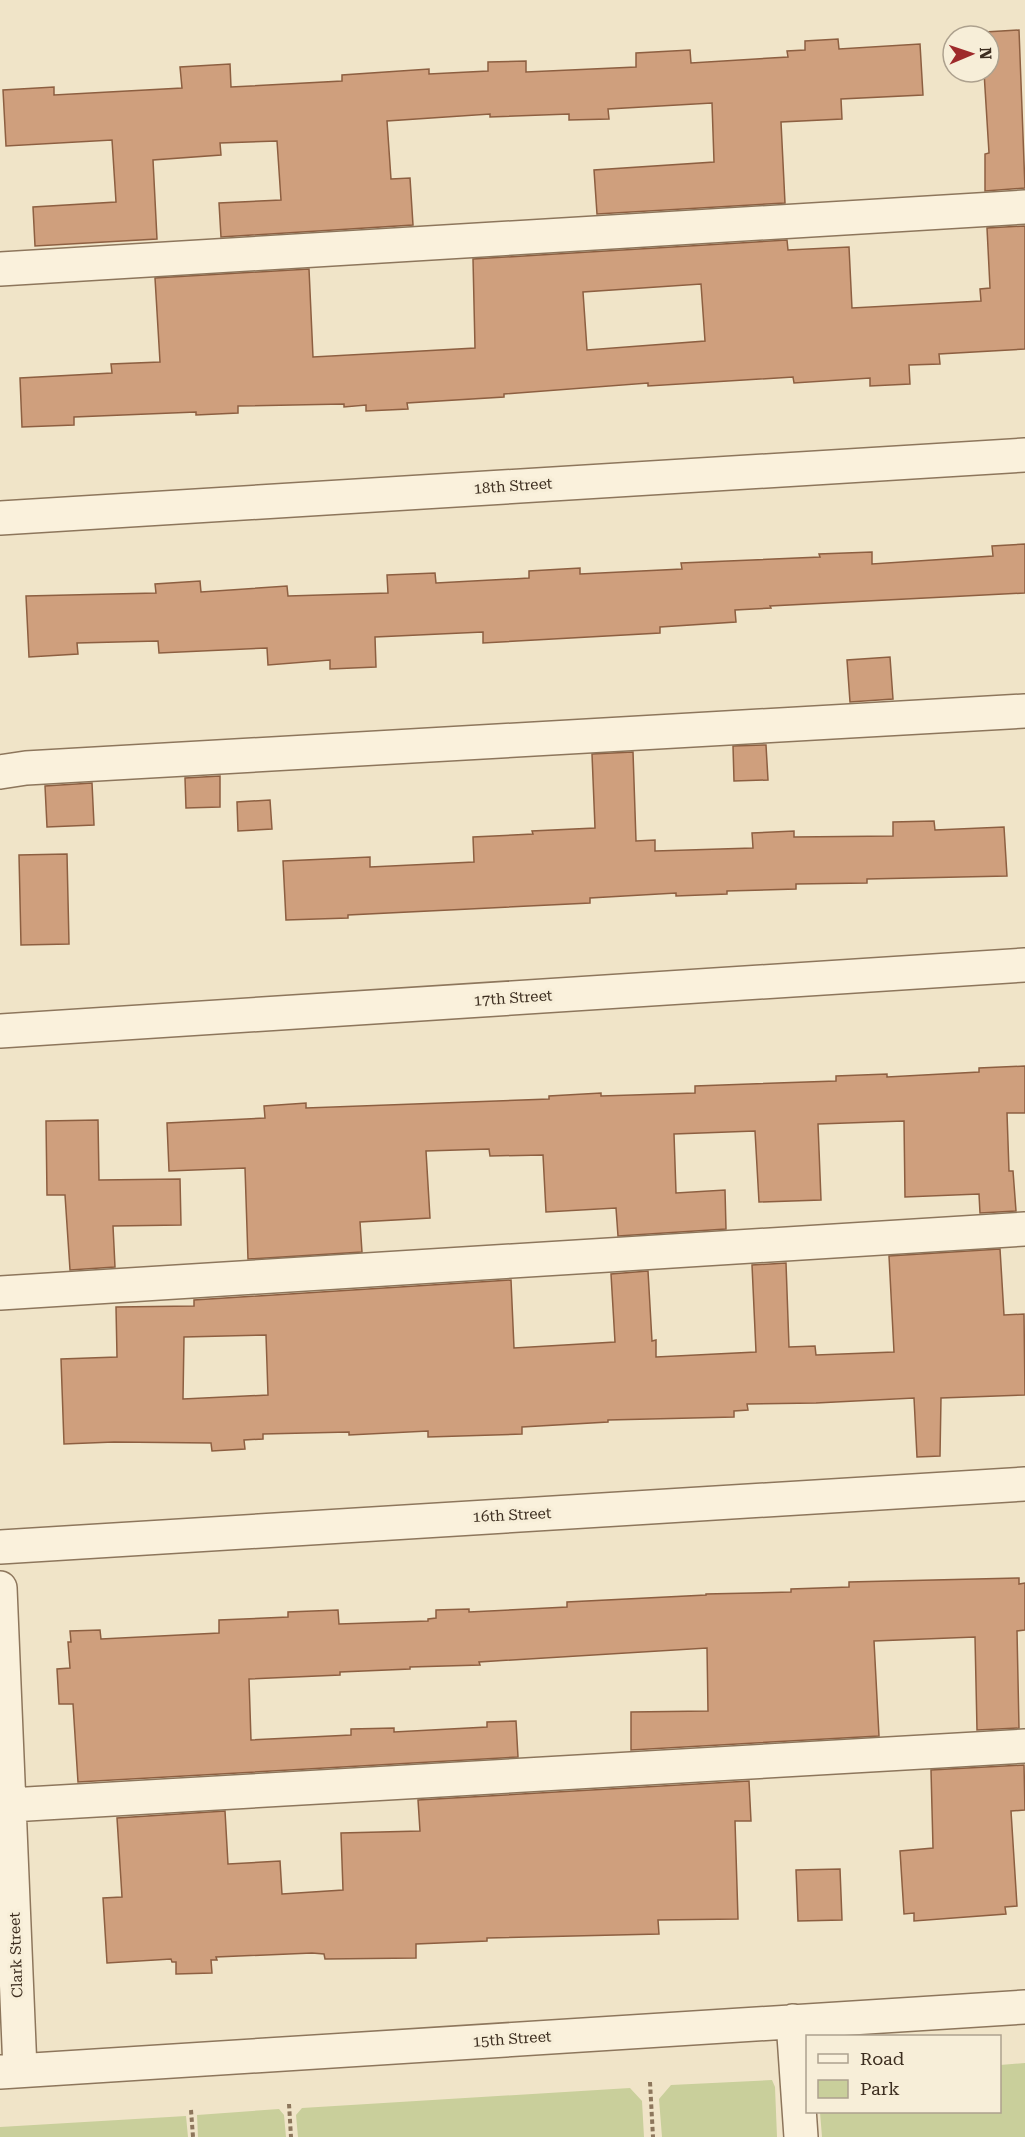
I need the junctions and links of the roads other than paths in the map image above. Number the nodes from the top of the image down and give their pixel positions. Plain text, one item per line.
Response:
1 (1025, 207) edge
2 (0, 269) edge
3 (1025, 455) edge
4 (0, 518) edge
5 (1025, 711) edge
6 (0, 772) edge
7 (1025, 965) edge
8 (0, 1031) edge
9 (1025, 1229) edge
10 (0, 1293) edge
11 (1025, 1484) edge
12 (0, 1547) edge
13 (0, 1588) edge
14 (1025, 1746) edge
15 (10, 1805) junction
16 (1025, 2007) edge
17 (793, 2021) junction
18 (10, 2071) edge
19 (801, 2137) edge

1 - 2 street
3 - 4 street, 18th Street
5 - 6 street
7 - 8 street, 17th Street
9 - 10 street
11 - 12 street, 16th Street
13 - 15 street, Clark Street
14 - 15 street
15 - 18 street, Clark Street
16 - 17 street, 15th Street
17 - 18 street, 15th Street
17 - 19 street

